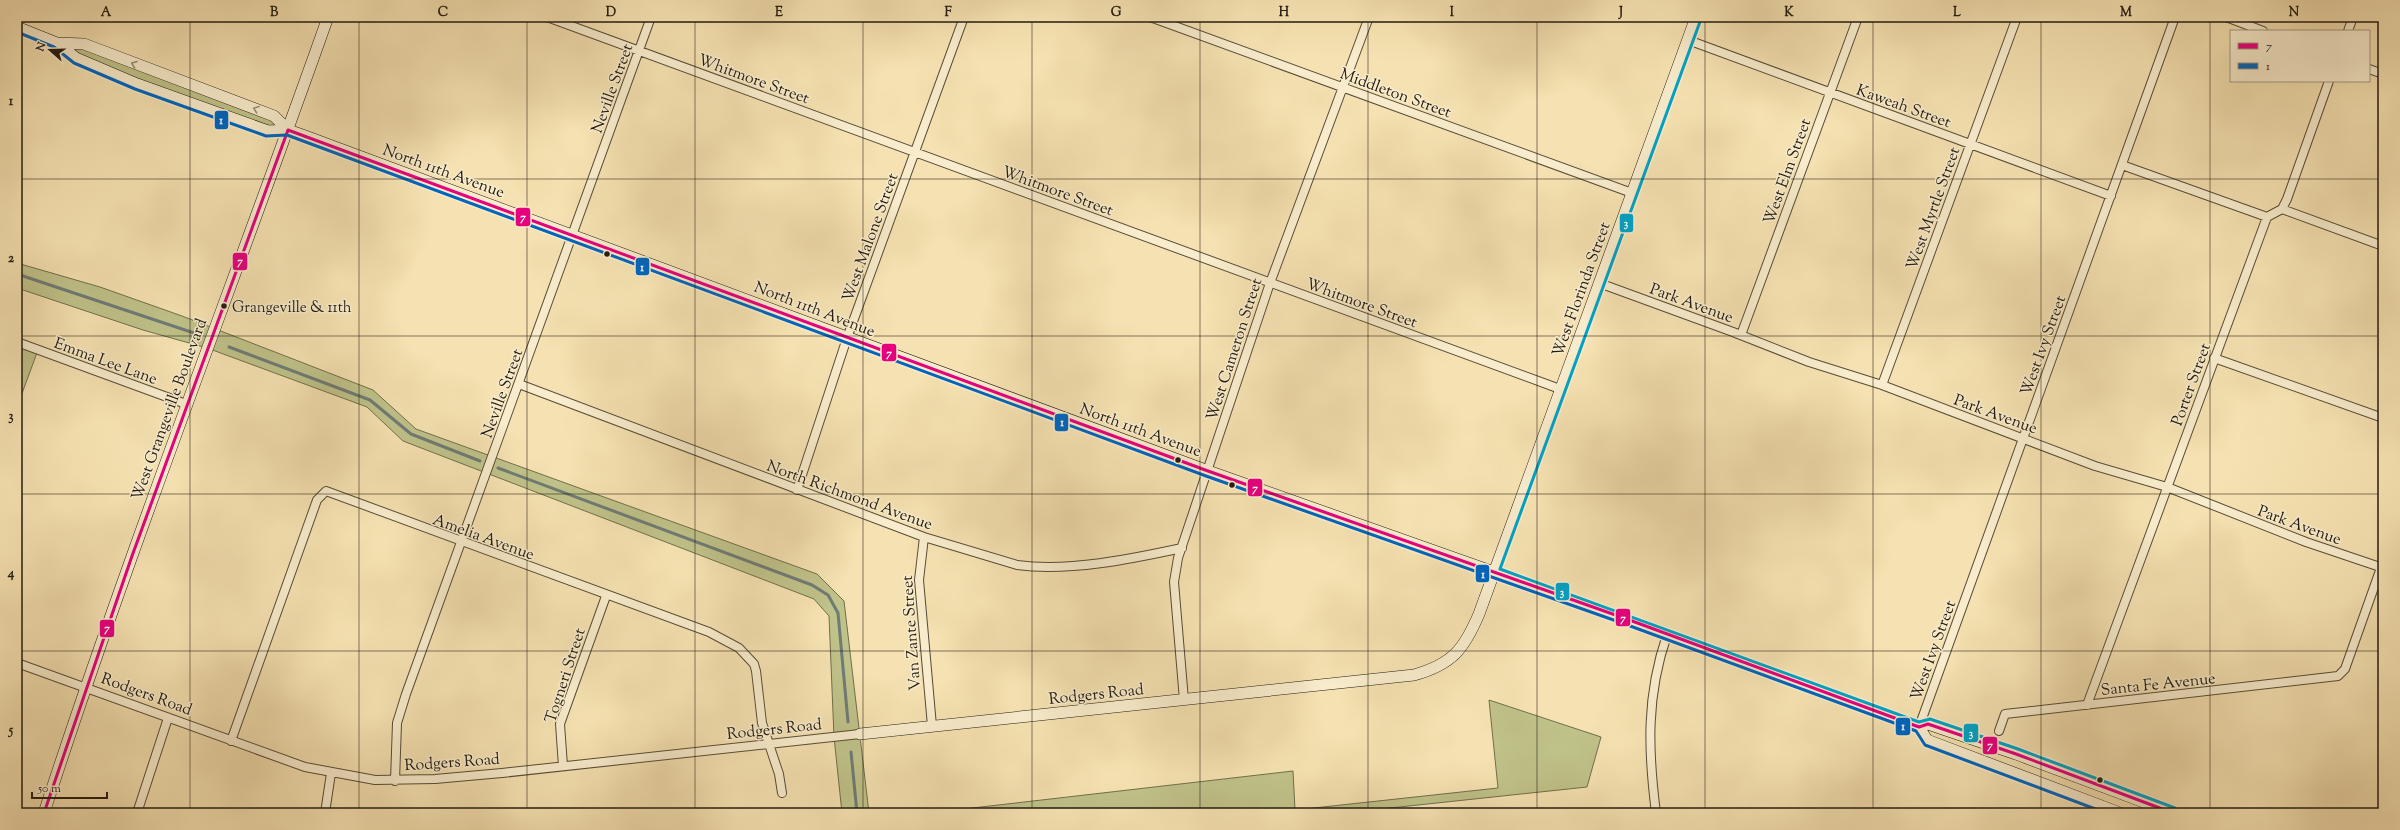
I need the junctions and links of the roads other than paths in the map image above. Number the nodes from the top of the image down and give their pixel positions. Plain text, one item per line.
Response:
1 (328, 17) edge
2 (547, 17) edge
3 (651, 17) edge
4 (964, 17) edge
5 (1150, 17) edge
6 (1369, 17) edge
7 (1696, 17) edge
8 (1858, 17) edge
9 (2017, 17) edge
10 (2175, 17) edge
11 (2226, 17) edge
12 (2353, 17) edge
13 (17, 27) edge
14 (2260, 30) edge
15 (2348, 30) edge
16 (1688, 40) junction
17 (58, 43) junction
18 (639, 51) junction
19 (2370, 69) edge
20 (2383, 74) edge
21 (2329, 82) edge
22 (1343, 87) junction
23 (1830, 92) junction
24 (288, 130) junction
25 (1971, 144) junction
26 (915, 152) junction
27 (2122, 165) junction
28 (1632, 192) junction
29 (2111, 196) junction
30 (2282, 209) junction
31 (2267, 217) junction
32 (573, 234) junction
33 (2383, 246) edge
34 (1270, 283) junction
35 (1599, 284) junction
36 (1742, 335) junction
37 (847, 338) junction
38 (17, 342) edge
39 (2214, 358) junction
40 (519, 384) junction
41 (1882, 385) junction
42 (1560, 389) junction
43 (186, 404) junction
44 (2383, 418) edge
45 (2023, 438) junction
46 (1208, 471) junction
47 (2167, 487) junction
48 (797, 490) junction
49 (924, 537) junction
50 (461, 542) junction
51 (1182, 548) junction
52 (2382, 566) edge
53 (1494, 572) junction
54 (606, 596) junction
55 (1667, 635) junction
56 (17, 663) edge
57 (85, 688) junction
58 (1184, 700) junction
59 (2087, 705) junction
60 (168, 718) junction
61 (932, 726) junction
62 (1919, 727) junction
63 (1999, 731) dead end
64 (860, 734) joint
65 (231, 741) junction
66 (768, 744) junction
67 (563, 766) junction
68 (331, 773) junction
69 (395, 781) junction
70 (782, 793) dead end
71 (44, 813) edge
72 (137, 813) edge
73 (326, 813) edge
74 (1656, 813) edge
75 (2120, 813) edge
76 (2173, 813) edge

1 - 24 main road, West Grangeville Boulevard
2 - 18 street, Whitmore Street
3 - 18 street, Neville Street
4 - 26 street, West Malone Street
5 - 22 street, Middleton Street
6 - 22 street, West Cameron Street
7 - 16 main road, West Florinda Street
8 - 23 street, West Elm Street
9 - 25 street, West Myrtle Street
10 - 27 street, West Ivy Street
11 - 14 street
12 - 15 street
13 - 17 main road, North 11th Avenue
16 - 23 street, Kaweah Street
16 - 28 main road, West Florinda Street
17 - 24 main road, North 11th Avenue
24 -> 17 main road, North 11th Avenue
18 - 26 street, Whitmore Street
18 - 32 street, Neville Street
19 - 20 street
21 - 30 street
22 - 28 street, Middleton Street
22 - 34 street, West Cameron Street
23 - 25 street, Kaweah Street
23 - 36 street, West Elm Street
24 - 32 main road, North 11th Avenue
24 - 43 main road, West Grangeville Boulevard
25 - 29 street, Kaweah Street
25 - 41 street, West Myrtle Street
26 - 34 street, Whitmore Street
26 - 37 street, West Malone Street
27 - 29 street, West Ivy Street
27 - 31 street
28 - 35 main road, West Florinda Street
29 - 45 street, West Ivy Street
30 - 31 street
30 - 33 street
31 - 39 street, Porter Street
32 - 37 main road, North 11th Avenue
32 - 40 street, Neville Street
34 - 42 street, Whitmore Street
34 - 46 street, West Cameron Street
35 - 36 street, Park Avenue
35 - 42 main road, West Florinda Street
36 - 41 street, Park Avenue
37 - 46 main road, North 11th Avenue
37 - 48 street, West Malone Street
38 - 43 street, Emma Lee Lane
39 - 44 street
39 - 47 street, Porter Street
40 - 48 street, North Richmond Avenue
40 - 50 street, Neville Street
41 - 45 street, Park Avenue
42 - 53 main road, West Florinda Street
43 - 57 main road, West Grangeville Boulevard
45 - 47 street, Park Avenue
45 - 62 street, West Ivy Street
46 - 51 street, West Cameron Street
46 - 53 main road, North 11th Avenue
47 - 52 street, Park Avenue
47 - 59 street, Porter Street
48 - 49 street, North Richmond Avenue
49 - 51 street, North Richmond Avenue
49 - 61 street, Van Zante Street
50 - 54 street, Amelia Avenue
50 - 65 street, Amelia Avenue
50 - 69 street, Neville Street
51 - 58 street, West Cameron Street
52 - 59 street, Santa Fe Avenue
53 - 55 main road, North 11th Avenue
53 - 58 main road, Rodgers Road
54 - 66 street, Amelia Avenue
54 - 67 street, Togneri Street
55 - 62 main road, North 11th Avenue
55 - 74 street
56 - 57 street, Rodgers Road
57 - 60 street, Rodgers Road
57 - 71 main road, West Grangeville Boulevard
58 - 61 main road, Rodgers Road
59 - 63 street, Santa Fe Avenue
60 - 65 street, Rodgers Road
60 - 72 street
61 - 64 main road, Rodgers Road
62 - 75 main road
62 - 76 main road, North 11th Avenue
64 - 66 street, Rodgers Road
65 - 68 street, Rodgers Road
66 - 67 street, Rodgers Road
66 - 70 street, Amelia Avenue
67 - 69 street, Rodgers Road
68 - 69 street, Rodgers Road
68 - 73 street

